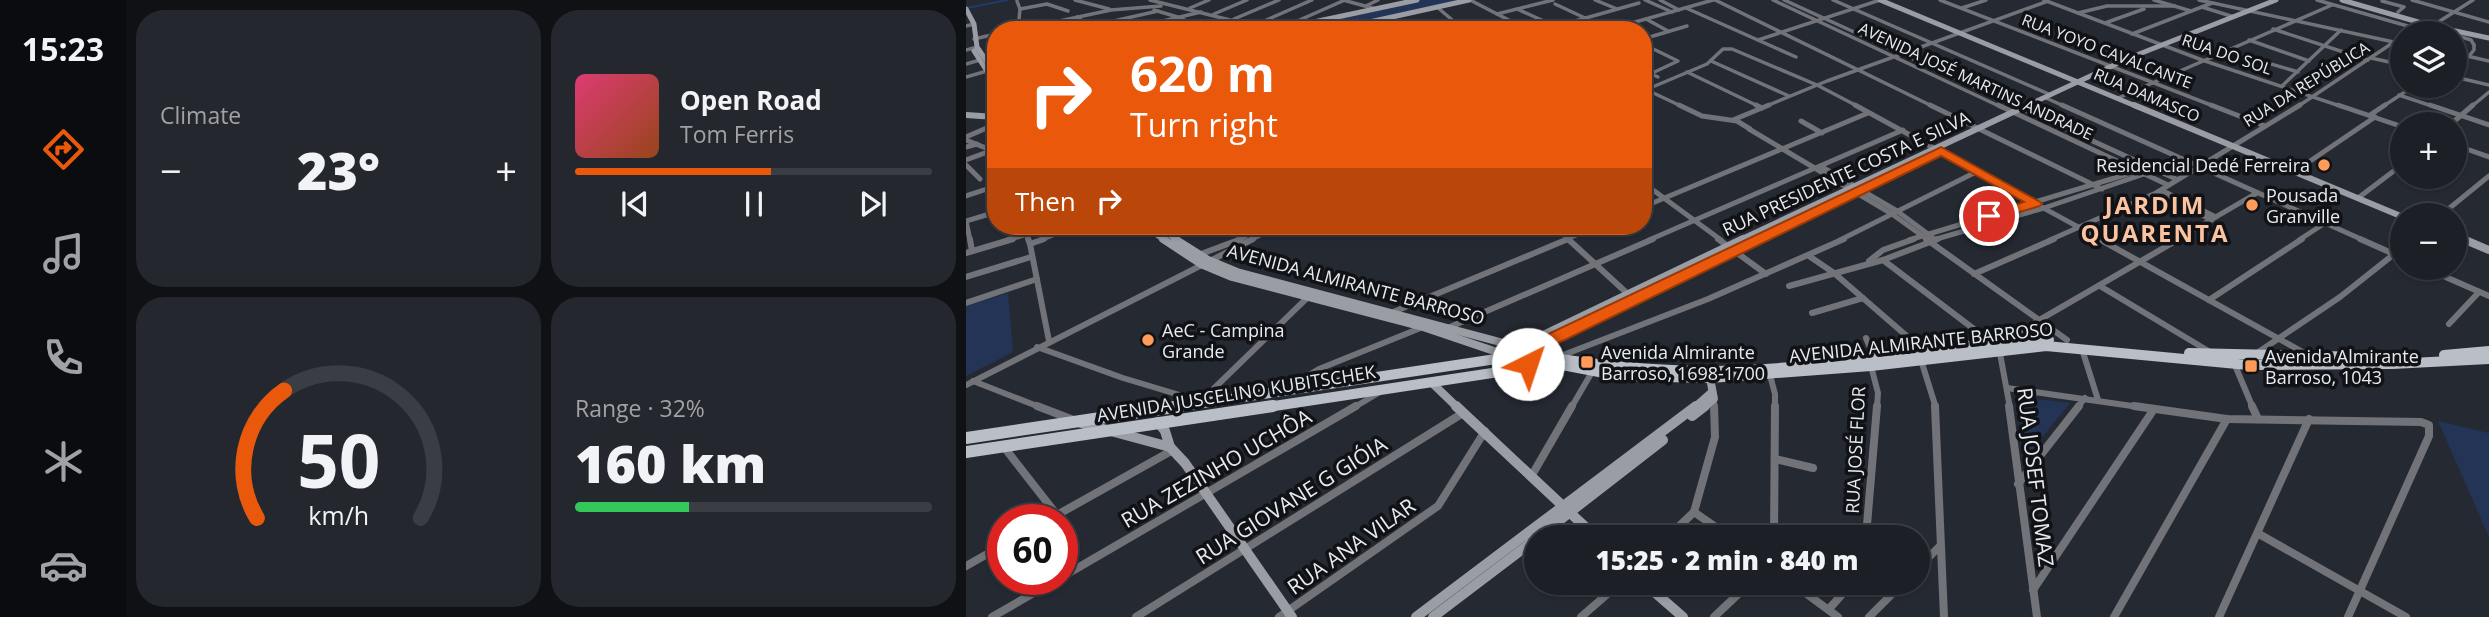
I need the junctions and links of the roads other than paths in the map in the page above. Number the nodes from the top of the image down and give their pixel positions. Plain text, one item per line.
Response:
1 (1075, 0) edge
2 (1150, 0) edge
3 (1177, 0) edge
4 (1209, 0) edge
5 (1241, 0) edge
6 (1247, 0) edge
7 (1279, 0) edge
8 (1312, 0) edge
9 (1343, 0) edge
10 (1378, 0) edge
11 (1417, 0) edge
12 (1470, 0) edge
13 (1595, 0) edge
14 (1645, 0) edge
15 (1660, 0) edge
16 (1695, 0) edge
17 (1714, 0) edge
18 (1773, 0) edge
19 (1784, 0) edge
20 (1833, 0) edge
21 (1880, 0) edge
22 (1886, 0) edge
23 (1940, 0) edge
24 (1986, 0) edge
25 (2154, 0) edge
26 (2199, 0) edge
27 (2276, 0) edge
28 (2316, 0) edge
29 (2342, 0) edge
30 (2383, 0) edge
31 (2412, 0) edge
32 (2428, 0) edge
33 (2473, 0) edge
34 (1017, 1) edge
35 (2046, 1) edge
36 (1554, 2) edge
37 (1639, 3) dead end
38 (1702, 3) junction
39 (2214, 3) junction
40 (2422, 3) junction
41 (1164, 5) junction
42 (2332, 5) junction
43 (1366, 6) junction
44 (2175, 6) junction
45 (1437, 7) junction
46 (2149, 7) junction
47 (2202, 7) junction
48 (1686, 8) junction
49 (1962, 8) junction
50 (2369, 8) junction
51 (1020, 9) junction
52 (1188, 9) junction
53 (1376, 9) junction
54 (1517, 9) junction
55 (1617, 9) junction
56 (1853, 9) junction
57 (966, 10) edge
58 (1111, 10) junction
59 (1679, 10) junction
60 (2252, 10) junction
61 (1068, 11) dead end
62 (1155, 11) junction
63 (2191, 11) junction
64 (1201, 12) junction
65 (1672, 12) junction
66 (2398, 12) dead end
67 (2453, 12) junction
68 (2078, 13) junction
69 (1094, 14) junction
70 (1210, 14) junction
71 (1497, 14) junction
72 (1077, 17) junction
73 (1181, 18) junction
74 (1585, 18) junction
75 (2234, 18) junction
76 (1646, 19) junction
77 (1824, 19) junction
78 (1232, 20) junction
79 (1993, 20) junction
80 (2295, 20) junction
81 (1018, 21) edge
82 (1059, 21) edge
83 (1082, 21) edge
84 (1111, 21) edge
85 (1167, 21) edge
86 (1187, 21) edge
87 (1237, 21) edge
88 (1264, 21) edge
89 (1297, 21) edge
90 (1318, 21) edge
91 (1374, 21) edge
92 (1453, 21) edge
93 (1511, 21) edge
94 (1544, 21) edge
95 (1574, 21) edge
96 (1639, 21) edge
97 (1649, 21) edge
98 (1817, 21) junction
99 (2414, 21) edge
100 (2440, 21) edge
101 (970, 22) edge
102 (2390, 22) edge
103 (2489, 22) edge
104 (1652, 23) edge
105 (2105, 23) junction
106 (1687, 26) dead end
107 (2273, 29) junction
108 (2341, 30) junction
109 (1668, 32) junction
110 (1961, 32) junction
111 (1782, 33) junction
112 (2132, 34) junction
113 (2467, 34) edge
114 (987, 36) edge
115 (1652, 38) edge
116 (2489, 38) edge
117 (974, 39) junction
118 (1758, 40) junction
119 (2249, 40) junction
120 (2390, 42) edge
121 (2467, 42) edge
122 (1931, 43) junction
123 (1652, 46) edge
124 (2164, 46) junction
125 (2324, 46) junction
126 (2390, 46) edge
127 (972, 48) edge
128 (2224, 50) junction
129 (1896, 56) junction
130 (1796, 57) dead end
131 (2467, 57) edge
132 (2467, 58) edge
133 (2369, 59) junction
134 (980, 60) junction
135 (2202, 60) junction
136 (1711, 61) junction
137 (2309, 61) junction
138 (2489, 61) edge
139 (2390, 62) edge
140 (966, 64) edge
141 (987, 65) edge
142 (2112, 67) junction
143 (2119, 69) junction
144 (987, 71) joint
145 (1857, 71) junction
146 (1687, 72) junction
147 (2298, 72) junction
148 (1652, 73) edge
149 (1652, 75) edge
150 (966, 76) edge
151 (1658, 77) dead end
152 (2467, 79) edge
153 (2084, 82) junction
154 (2153, 82) junction
155 (2489, 85) edge
156 (1652, 86) edge
157 (1819, 86) junction
158 (2283, 86) junction
159 (2489, 92) edge
160 (1652, 93) edge
161 (1789, 96) junction
162 (2315, 96) junction
163 (2120, 97) junction
164 (2049, 98) junction
165 (2395, 98) edge
166 (2408, 98) edge
167 (1762, 108) junction
168 (2020, 112) junction
169 (2449, 112) edge
170 (2466, 112) edge
171 (1868, 113) junction
172 (966, 115) edge
173 (987, 116) edge
174 (2373, 116) junction
175 (2467, 118) edge
176 (1733, 120) junction
177 (1801, 121) dead end
178 (2390, 122) edge
179 (1742, 123) junction
180 (2489, 125) edge
181 (2264, 126) junction
182 (987, 128) edge
183 (1903, 130) junction
184 (1979, 130) junction
185 (1822, 133) junction
186 (966, 138) edge
187 (977, 144) junction
188 (2234, 145) junction
189 (966, 147) edge
190 (987, 148) edge
191 (1785, 148) junction
192 (2467, 149) edge
193 (1939, 150) junction
194 (987, 154) edge
195 (2489, 157) edge
196 (2181, 159) junction
197 (966, 162) edge
198 (2199, 166) junction
199 (1818, 167) junction
200 (2156, 170) junction
201 (2296, 170) junction
202 (1978, 171) junction
203 (2141, 172) junction
204 (2390, 174) edge
205 (980, 179) dead end
206 (2176, 179) junction
207 (2488, 179) edge
208 (2168, 184) junction
209 (2095, 185) junction
210 (987, 189) edge
211 (1652, 189) edge
212 (1855, 189) junction
213 (2102, 189) junction
214 (2158, 191) junction
215 (2257, 192) junction
216 (966, 196) edge
217 (2359, 197) junction
218 (1665, 198) junction
219 (1652, 203) edge
220 (2035, 203) junction
221 (2457, 203) edge
222 (2044, 208) junction
223 (2390, 210) edge
224 (1895, 213) junction
225 (987, 215) edge
226 (2214, 218) junction
227 (966, 221) edge
228 (1694, 221) junction
229 (2325, 223) junction
230 (2081, 229) junction
231 (1024, 235) edge
232 (1027, 235) edge
233 (1053, 235) edge
234 (1159, 235) edge
235 (1170, 235) edge
236 (1245, 235) edge
237 (1253, 235) edge
238 (1256, 235) edge
239 (1563, 235) edge
240 (1577, 235) edge
241 (1929, 238) junction
242 (1248, 239) junction
243 (1567, 239) junction
244 (2467, 242) edge
245 (1030, 244) junction
246 (1730, 248) junction
247 (969, 252) edge
248 (2390, 252) edge
249 (2489, 252) edge
250 (1201, 254) junction
251 (1876, 254) junction
252 (1809, 256) junction
253 (1031, 257) junction
254 (2390, 258) edge
255 (1883, 260) junction
256 (1204, 262) junction
257 (1868, 262) junction
258 (2140, 262) junction
259 (1596, 265) junction
260 (1834, 273) junction
261 (1766, 274) junction
262 (1974, 274) junction
263 (966, 277) edge
264 (1037, 279) junction
265 (2452, 280) edge
266 (1789, 286) dead end
267 (2100, 286) junction
268 (2479, 292) junction
269 (1630, 296) junction
270 (2489, 296) edge
271 (1308, 297) junction
272 (1863, 298) junction
273 (2209, 300) junction
274 (966, 303) edge
275 (1391, 313) junction
276 (1812, 313) dead end
277 (2038, 320) junction
278 (2449, 324) dead end
279 (1423, 327) junction
280 (1450, 327) junction
281 (1866, 338) dead end
282 (2278, 338) junction
283 (2067, 340) junction
284 (1049, 341) junction
285 (1998, 345) junction
286 (1037, 347) junction
287 (2082, 347) junction
288 (1523, 349) junction
289 (2489, 351) edge
290 (2214, 354) junction
291 (1923, 355) junction
292 (2254, 355) junction
293 (2309, 355) junction
294 (1498, 356) junction
295 (1556, 358) junction
296 (2489, 359) edge
297 (1873, 361) junction
298 (2234, 363) junction
299 (1525, 366) junction
300 (1512, 370) junction
301 (1592, 372) junction
302 (1770, 375) junction
303 (1710, 379) junction
304 (969, 382) edge
305 (1430, 382) junction
306 (1388, 388) junction
307 (2007, 388) junction
308 (1284, 389) junction
309 (1713, 396) junction
310 (2085, 398) junction
311 (2098, 400) junction
312 (1203, 402) junction
313 (2154, 409) junction
314 (1465, 412) junction
315 (2227, 419) junction
316 (2258, 419) junction
317 (2309, 419) junction
318 (1076, 421) junction
319 (1158, 422) junction
320 (1107, 430) junction
321 (1485, 431) junction
322 (966, 438) edge
323 (1004, 447) junction
324 (1172, 449) junction
325 (966, 452) edge
326 (1775, 458) junction
327 (1812, 468) dead end
328 (1532, 475) junction
329 (2018, 484) junction
330 (1206, 495) junction
331 (1048, 504) edge
332 (1076, 504) edge
333 (1567, 509) junction
334 (1694, 512) junction
335 (1550, 525) edge
336 (1584, 525) edge
337 (1680, 525) edge
338 (1713, 525) edge
339 (1773, 525) edge
340 (1867, 525) edge
341 (2259, 534) junction
342 (1940, 546) junction
343 (1524, 548) edge
344 (1245, 550) junction
345 (987, 554) edge
346 (1930, 556) edge
347 (966, 566) edge
348 (1078, 568) edge
349 (2360, 589) junction
350 (2033, 590) junction
351 (1030, 595) edge
352 (1606, 595) edge
353 (1658, 595) edge
354 (1737, 595) edge
355 (1809, 595) edge
356 (1841, 595) edge
357 (1891, 595) edge
358 (1829, 609) junction
359 (1286, 615) edge
360 (992, 617) edge
361 (1136, 617) edge
362 (1416, 617) edge
363 (1433, 617) edge
364 (1581, 617) edge
365 (1683, 617) edge
366 (1714, 617) edge
367 (1838, 617) edge
368 (1869, 617) edge
369 (1944, 617) edge
370 (2037, 617) edge
371 (2115, 617) edge
372 (2219, 617) edge
373 (2348, 617) edge
374 (2406, 617) edge

1 - 58 street
2 - 41 street
3 - 41 street
4 - 52 street
5 - 70 street
6 - 70 street
7 - 78 street
8 - 88 street
9 - 43 street
9 - 89 street
10 - 43 street
11 - 53 street
12 - 45 street
12 - 71 street
13 - 55 street
14 - 65 street
15 - 59 street
16 - 38 street
17 - 38 street
17 - 111 street
18 - 98 street, AVENIDA JOSÉ MARTINS ANDRADE
19 - 77 street
20 - 56 street
21 - 56 street
21 - 110 street, RUA DAMASCO
22 - 110 street, RUA DAMASCO
23 - 49 street, RUA YOYO CAVALCANTE
24 - 49 street
25 - 44 street
26 - 39 street
27 - 60 street, RUA PRESIDENTE COSTA E SILVA
28 - 42 street
29 - 50 street
30 - 50 street
30 - 66 street
31 - 40 street
32 - 40 street
33 - 67 street
34 - 51 street
35 - 68 street, RUA DO SOL
35 - 79 street
36 - 54 street
36 - 74 street
37 - 55 street
38 - 48 street
39 - 47 street
39 - 60 street
40 - 67 street
41 - 52 street
41 - 58 street
41 - 62 street
42 - 80 street
42 - 102 street
43 - 53 street
44 - 46 street
44 - 63 street
45 - 91 street
45 - 92 street
46 - 68 street
46 - 105 street
47 - 63 street
47 - 75 street
48 - 59 street
48 - 118 street
49 - 79 street, RUA YOYO CAVALCANTE
50 - 99 street
51 - 61 street
51 - 81 street
52 - 64 street
53 - 90 street
54 - 71 street
54 - 94 street
55 - 74 street
56 - 77 street
56 - 122 street
57 - 101 street
58 - 69 street
59 - 65 street
60 - 75 street, RUA PRESIDENTE COSTA E SILVA
60 - 80 street
62 - 69 street
62 - 73 street
62 - 84 street
63 - 112 street
64 - 70 street
64 - 73 street
65 - 76 street
67 - 100 street
67 - 103 street
68 - 105 street, RUA DO SOL
69 - 72 street
70 - 78 street
71 - 93 street
72 - 82 street
72 - 83 street
73 - 85 street
73 - 86 street
74 - 95 street
75 - 124 street, RUA PRESIDENTE COSTA E SILVA
76 - 96 street
76 - 97 street
77 - 98 street
77 - 129 street
78 - 87 street
79 - 110 street
79 - 142 street, RUA YOYO CAVALCANTE
80 - 107 street
80 - 108 street
98 - 111 street
98 - 129 street, AVENIDA JOSÉ MARTINS ANDRADE
101 - 117 street
101 - 127 street
104 - 109 street
105 - 112 street, RUA DO SOL
106 - 109 street
107 - 119 street
107 - 125 street
108 - 120 street
108 - 125 street
109 - 115 street
110 - 122 street
110 - 153 street, RUA DAMASCO
111 - 118 street
111 - 145 street
112 - 124 street, RUA DO SOL
113 - 116 street
114 - 117 street
117 - 127 street
118 - 130 street
119 - 128 street
119 - 137 street
121 - 131 street
122 - 129 street
122 - 164 street
123 - 148 street
124 - 135 street, RUA DO SOL
124 - 142 street, RUA PRESIDENTE COSTA E SILVA
124 - 143 street, RUA PRESIDENTE COSTA E SILVA
125 - 133 street
125 - 137 street
126 - 133 street, RUA DA REPÚBLICA
127 - 134 street
127 - 141 street
128 - 135 street
128 - 147 street
129 - 145 street
129 - 168 street, AVENIDA JOSÉ MARTINS ANDRADE
132 - 138 street
133 - 139 street
133 - 162 street, RUA DA REPÚBLICA
134 - 140 street
134 - 144 street
135 - 154 street
135 - 158 street, RUA DO SOL
136 - 146 street
136 - 157 street
136 - 161 street
137 - 147 street
142 - 143 street, RUA YOYO CAVALCANTE
142 - 153 street, RUA PRESIDENTE COSTA E SILVA
143 - 153 street, RUA PRESIDENTE COSTA E SILVA
143 - 154 street, RUA YOYO CAVALCANTE
144 - 150 street
145 - 157 street
145 - 184 street
146 - 156 street
146 - 167 street
147 - 158 street
149 - 151 street
152 - 155 street
153 - 163 street, RUA DAMASCO
153 - 164 street, RUA PRESIDENTE COSTA E SILVA
154 - 163 street
154 - 181 street, RUA YOYO CAVALCANTE
157 - 161 street
157 - 171 street
157 - 179 street
158 - 162 street, RUA DO SOL
159 - 170 street
160 - 176 street
161 - 167 street
162 - 174 street, RUA DO SOL
162 - 181 street, RUA DA REPÚBLICA
163 - 188 street, RUA DAMASCO
164 - 168 street, RUA PRESIDENTE COSTA E SILVA
164 - 196 street
165 - 174 street
166 - 169 street
167 - 176 street
168 - 184 street, RUA PRESIDENTE COSTA E SILVA
168 - 200 street
168 - 203 street, AVENIDA JOSÉ MARTINS ANDRADE
171 - 183 street
171 - 185 street
172 - 173 street
174 - 178 street, RUA DO SOL
174 - 201 street
175 - 180 street
176 - 179 street
177 - 185 street
179 - 191 street
181 - 188 street, RUA DA REPÚBLICA
182 - 186 street
183 - 193 street
183 - 199 street
184 - 193 street, RUA PRESIDENTE COSTA E SILVA
184 - 209 street
185 - 191 street
186 - 187 street
187 - 189 street
187 - 190 street
188 - 198 street, RUA DA REPÚBLICA
188 - 201 street, RUA DAMASCO
191 - 199 street
191 - 218 street
192 - 195 street
193 - 202 street
193 - 212 street, RUA PRESIDENTE COSTA E SILVA
194 - 197 street
196 - 198 street
196 - 200 street
197 - 205 street
198 - 206 street, RUA DA REPÚBLICA
198 - 215 street
199 - 212 street
199 - 228 street
200 - 206 street
201 - 217 street, RUA DAMASCO
202 - 220 street
202 - 224 street
203 - 208 street, AVENIDA JOSÉ MARTINS ANDRADE
203 - 209 street
203 - 213 street
204 - 217 street
206 - 208 street, RUA DA REPÚBLICA
207 - 221 street
208 - 214 street, RUA DA REPÚBLICA
209 - 213 street
209 - 220 street
210 - 216 street
211 - 218 street
212 - 224 street
212 - 246 street, RUA PRESIDENTE COSTA E SILVA
213 - 222 street
214 - 226 street
214 - 230 street, RUA DA REPÚBLICA
215 - 226 street
215 - 229 street
217 - 223 street, RUA DAMASCO
218 - 219 street
218 - 228 street
220 - 222 street
220 - 241 street
222 - 230 street
222 - 241 street
224 - 241 street
224 - 252 street
225 - 227 street
226 - 258 street
227 - 247 street
228 - 246 street
228 - 259 street
229 - 248 street
229 - 273 street
230 - 258 street
230 - 262 street, RUA DA REPÚBLICA
231 - 247 street
232 - 245 street
233 - 245 street
234 - 256 street, AVENIDA ALMIRANTE BARROSO
235 - 250 street, AVENIDA ALMIRANTE BARROSO
236 - 250 street
237 - 242 street
238 - 242 street
239 - 243 street
240 - 243 street
241 - 251 street
241 - 255 street
241 - 262 street
242 - 256 street
243 - 259 street
243 - 275 street
244 - 249 street
245 - 253 street
246 - 261 street
246 - 269 street, RUA PRESIDENTE COSTA E SILVA
250 - 256 street, AVENIDA ALMIRANTE BARROSO
251 - 255 street
251 - 257 street
252 - 260 street
252 - 261 street
253 - 263 street
253 - 264 street
254 - 282 street
255 - 257 street
255 - 285 street
256 - 271 street, AVENIDA ALMIRANTE BARROSO
256 - 275 street, AVENIDA ALMIRANTE BARROSO
256 - 284 street
257 - 260 street
258 - 267 street
258 - 273 street
259 - 269 street
259 - 280 street
260 - 266 street
260 - 272 street
261 - 295 street
262 - 277 street
264 - 274 street
264 - 284 street
265 - 268 street
267 - 277 street
267 - 290 street
268 - 270 street
268 - 278 street
269 - 288 street, RUA PRESIDENTE COSTA E SILVA
271 - 279 street, AVENIDA ALMIRANTE BARROSO
271 - 312 street
272 - 276 street
272 - 291 street
273 - 282 street
275 - 280 street, AVENIDA ALMIRANTE BARROSO
277 - 283 street
277 - 285 street
279 - 294 street, AVENIDA ALMIRANTE BARROSO
279 - 308 street
280 - 288 street, AVENIDA ALMIRANTE BARROSO
281 - 297 street, RUA JOSÉ FLOR
282 - 292 street
282 - 293 street
283 - 285 main road, AVENIDA ALMIRANTE BARROSO
283 - 290 main road, AVENIDA ALMIRANTE BARROSO
284 - 286 street
285 - 287 main road, AVENIDA ALMIRANTE BARROSO
285 - 291 main road, AVENIDA ALMIRANTE BARROSO
285 - 307 street, RUA JOSEF TOMAZ
286 - 304 street
286 - 312 street
287 - 298 main road, AVENIDA ALMIRANTE BARROSO
287 - 311 street
288 - 294 main road, AVENIDA JUSCELINO KUBITSCHEK
288 - 295 main road, AVENIDA ALMIRANTE BARROSO
288 - 299 main road
289 - 293 main road, AVENIDA ALMIRANTE BARROSO
290 - 292 main road, AVENIDA ALMIRANTE BARROSO
291 - 297 main road, AVENIDA ALMIRANTE BARROSO
291 - 342 street
292 - 293 main road, AVENIDA ALMIRANTE BARROSO
294 - 300 main road
294 - 308 main road, AVENIDA JUSCELINO KUBITSCHEK
295 - 297 main road, AVENIDA ALMIRANTE BARROSO
296 - 298 main road, AVENIDA ALMIRANTE BARROSO
297 - 302 main road, AVENIDA ALMIRANTE BARROSO
297 - 340 street, RUA JOSÉ FLOR
298 - 316 street
299 - 300 main road, AVENIDA ALMIRANTE BARROSO
299 - 301 main road, AVENIDA ALMIRANTE BARROSO
300 - 305 main road, AVENIDA JUSCELINO KUBITSCHEK
301 - 303 main road, AVENIDA ALMIRANTE BARROSO
301 - 328 street
302 - 303 main road, AVENIDA ALMIRANTE BARROSO
302 - 326 street
303 - 309 street
304 - 318 street
305 - 306 main road, AVENIDA JUSCELINO KUBITSCHEK
305 - 314 street
306 - 319 main road, AVENIDA JUSCELINO KUBITSCHEK
306 - 330 street, RUA ZEZINHO UCHÔA
307 - 310 street
307 - 329 street, RUA JOSEF TOMAZ
308 - 312 main road, AVENIDA JUSCELINO KUBITSCHEK
309 - 333 street
309 - 334 street
310 - 311 street
310 - 329 street
311 - 313 street
312 - 318 main road, AVENIDA JUSCELINO KUBITSCHEK
313 - 315 street
313 - 350 street
314 - 321 street
314 - 344 street, RUA GIOVANE G GIÓIA
315 - 316 street
315 - 371 street
316 - 317 street
317 - 341 street
317 - 349 street
318 - 320 street
318 - 322 main road, AVENIDA JUSCELINO KUBITSCHEK
319 - 320 main road, AVENIDA JUSCELINO KUBITSCHEK
319 - 324 street
320 - 323 main road, AVENIDA JUSCELINO KUBITSCHEK
320 - 324 street
321 - 328 street
321 - 359 street, RUA ANA VILAR
323 - 325 main road, AVENIDA JUSCELINO KUBITSCHEK
323 - 331 street
324 - 330 street
324 - 332 street
326 - 327 street
326 - 339 street
328 - 333 street
329 - 350 street, RUA JOSEF TOMAZ
330 - 344 street
330 - 348 street, RUA ZEZINHO UCHÔA
333 - 335 street
333 - 336 street
333 - 362 street
334 - 337 street
334 - 338 street
341 - 349 street
341 - 372 street
342 - 346 street
342 - 369 street
343 - 363 street
344 - 359 street
344 - 361 street, RUA GIOVANE G GIÓIA
345 - 347 street
349 - 373 street
349 - 374 street
350 - 370 street, RUA JOSEF TOMAZ
351 - 360 street, RUA ZEZINHO UCHÔA
352 - 364 street
353 - 365 street
354 - 366 street
355 - 358 street
356 - 358 street
357 - 368 street
358 - 367 street

